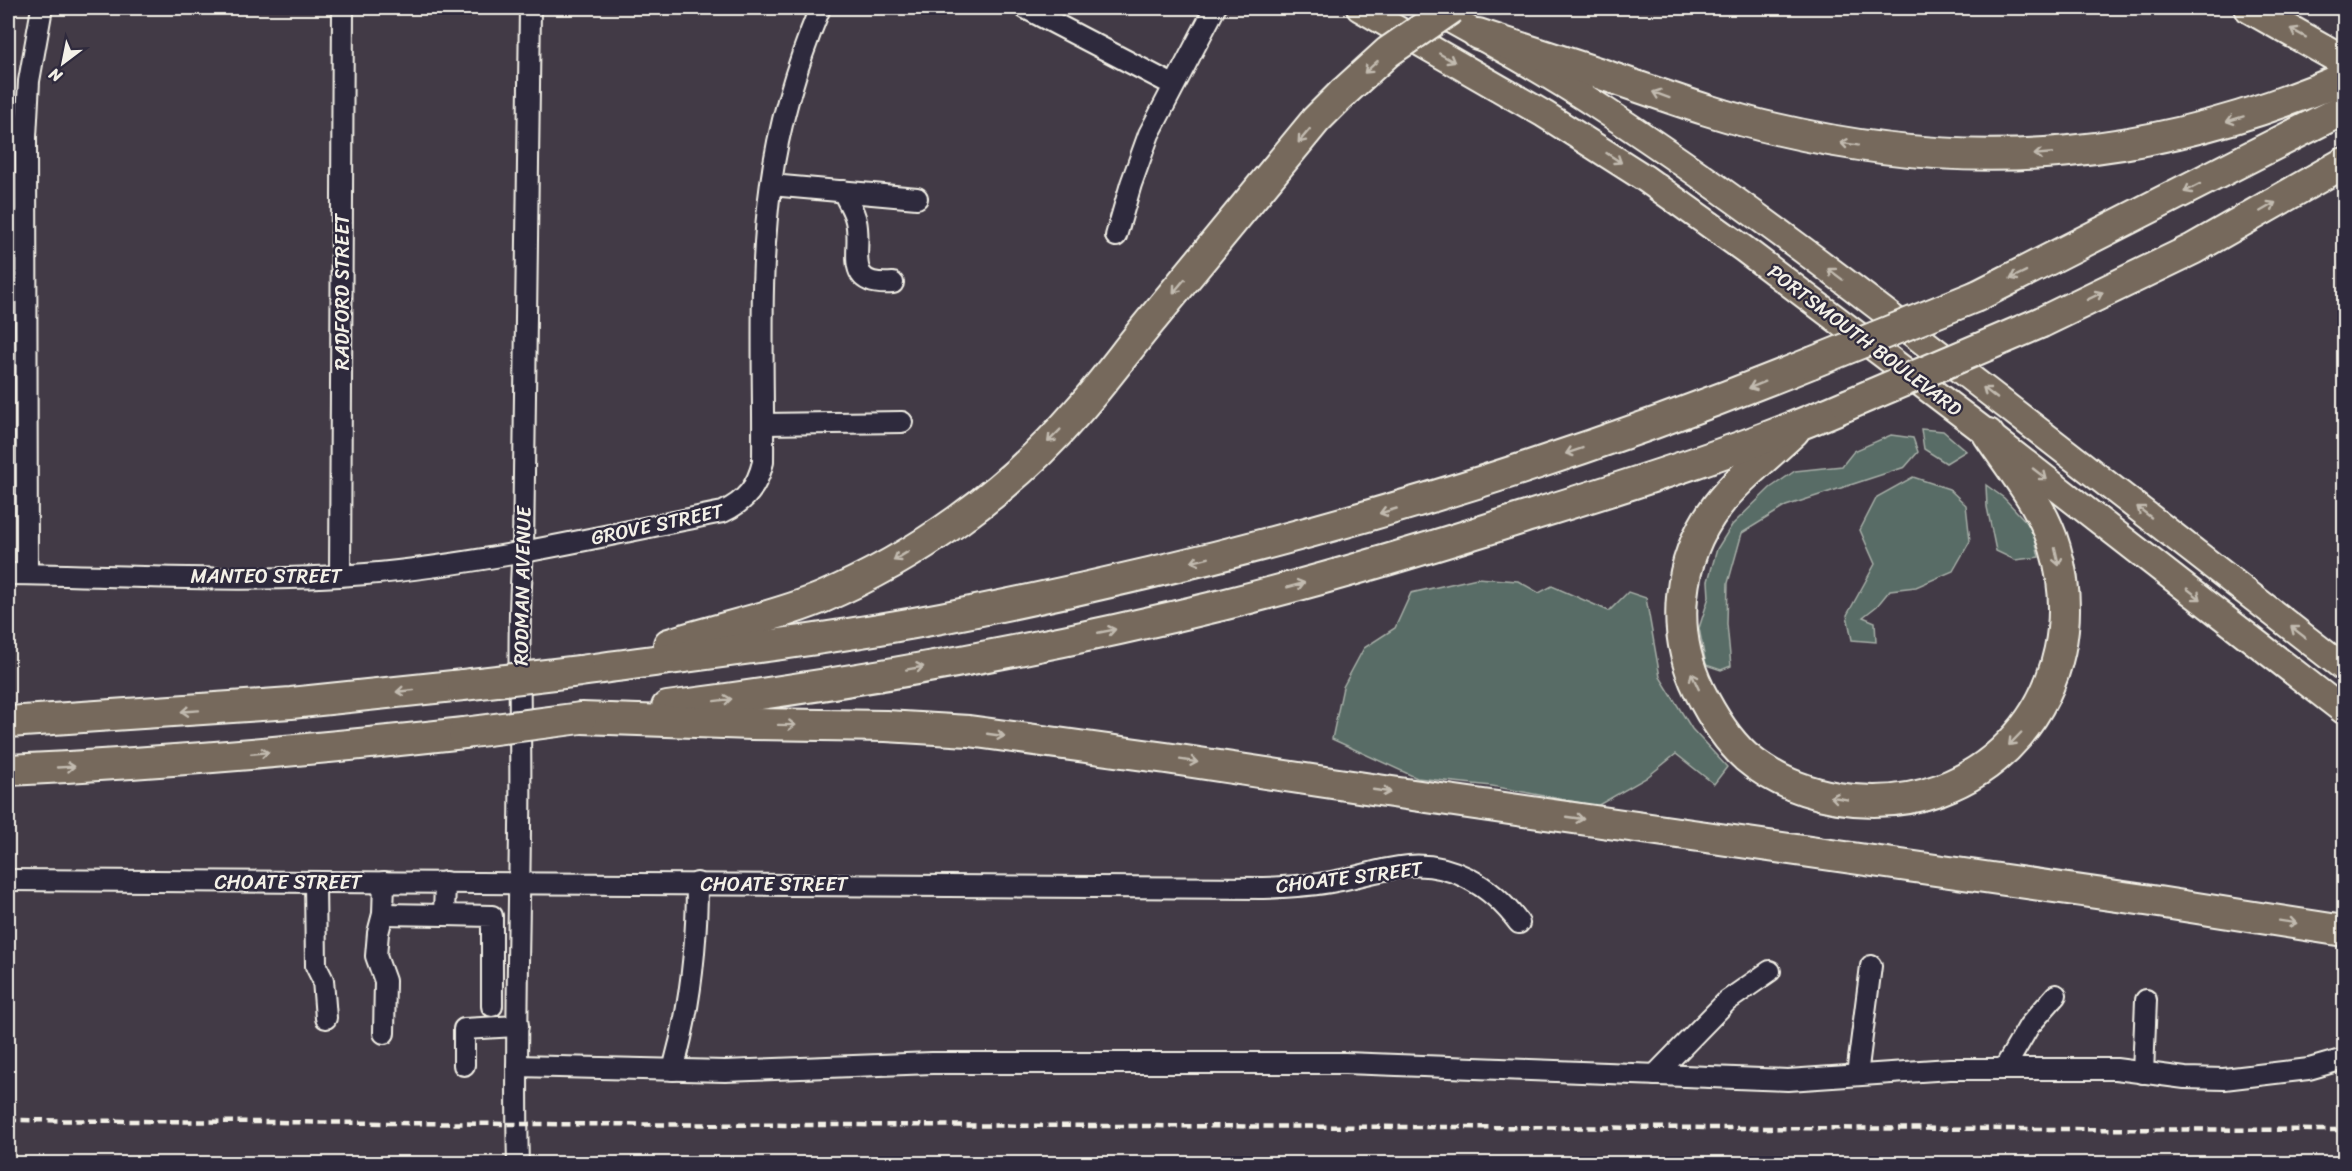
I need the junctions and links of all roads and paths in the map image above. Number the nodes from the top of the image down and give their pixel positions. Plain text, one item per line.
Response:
1 (42, 8) edge
2 (343, 8) edge
3 (530, 8) edge
4 (820, 8) edge
5 (1025, 8) edge
6 (1215, 8) edge
7 (1359, 8) edge
8 (1430, 8) edge
9 (1452, 8) edge
10 (2250, 8) edge
11 (1478, 34) junction
12 (2344, 61) edge
13 (2344, 78) edge
14 (1173, 85) junction
15 (2344, 109) edge
16 (2344, 163) edge
17 (771, 185) junction
18 (843, 191) junction
19 (917, 198) dead end
20 (1116, 236) dead end
21 (893, 283) dead end
22 (902, 422) dead end
23 (764, 424) junction
24 (1801, 425) junction
25 (1988, 434) junction
26 (523, 550) junction
27 (17, 574) edge
28 (340, 576) junction
29 (2344, 668) edge
30 (580, 671) junction
31 (2344, 711) edge
32 (581, 718) junction
33 (8, 722) edge
34 (8, 770) edge
35 (8, 880) edge
36 (315, 882) junction
37 (384, 882) junction
38 (445, 882) junction
39 (519, 882) junction
40 (697, 883) junction
41 (383, 914) junction
42 (444, 915) junction
43 (1519, 923) dead end
44 (2344, 931) edge
45 (1871, 966) dead end
46 (1770, 971) dead end
47 (2056, 995) dead end
48 (2146, 1000) dead end
49 (492, 1006) dead end
50 (326, 1018) dead end
51 (518, 1026) junction
52 (384, 1033) dead end
53 (2344, 1059) edge
54 (464, 1065) dead end
55 (517, 1066) junction
56 (2004, 1069) junction
57 (673, 1070) junction
58 (2143, 1073) junction
59 (1655, 1075) junction
60 (1857, 1075) junction
61 (518, 1164) edge

1 - 27 street
2 - 28 street, RADFORD STREET
3 - 26 street, RODMAN AVENUE
4 - 17 street, GROVE STREET
5 - 14 street
6 - 14 street
7 -> 25 main road, PORTSMOUTH BOULEVARD
8 - 11 main road, PORTSMOUTH BOULEVARD
9 -> 30 highway, bridge
12 -> 10 highway
13 -> 11 highway
29 -> 11 main road, PORTSMOUTH BOULEVARD
14 - 20 street
15 -> 30 highway, bridge
24 -> 16 highway, bridge
17 - 18 street
17 - 23 street, GROVE STREET
18 - 19 street
18 - 21 street
22 - 23 street
23 - 26 street, GROVE STREET
25 -> 24 highway
32 -> 24 highway
25 -> 31 main road, PORTSMOUTH BOULEVARD
26 - 28 street, MANTEO STREET
26 - 39 street, RODMAN AVENUE
27 - 28 street, MANTEO STREET
30 -> 33 highway, bridge
34 -> 32 highway, bridge
32 -> 44 highway
35 - 36 street, CHOATE STREET
36 - 37 street, CHOATE STREET
36 - 50 street
37 - 38 street, CHOATE STREET
37 - 41 street
38 - 39 street, CHOATE STREET
38 - 42 street
39 - 40 street, CHOATE STREET
39 - 51 street, RODMAN AVENUE
40 - 43 street, CHOATE STREET
40 - 57 street
41 - 42 street
41 - 52 street
42 - 49 street
45 - 60 street
46 - 59 street
47 - 56 street
48 - 58 street
51 - 54 street
51 - 55 street, RODMAN AVENUE
53 - 58 street
55 - 57 street
55 - 61 street, RODMAN AVENUE
56 - 58 street
56 - 60 street
57 - 59 street
59 - 60 street

